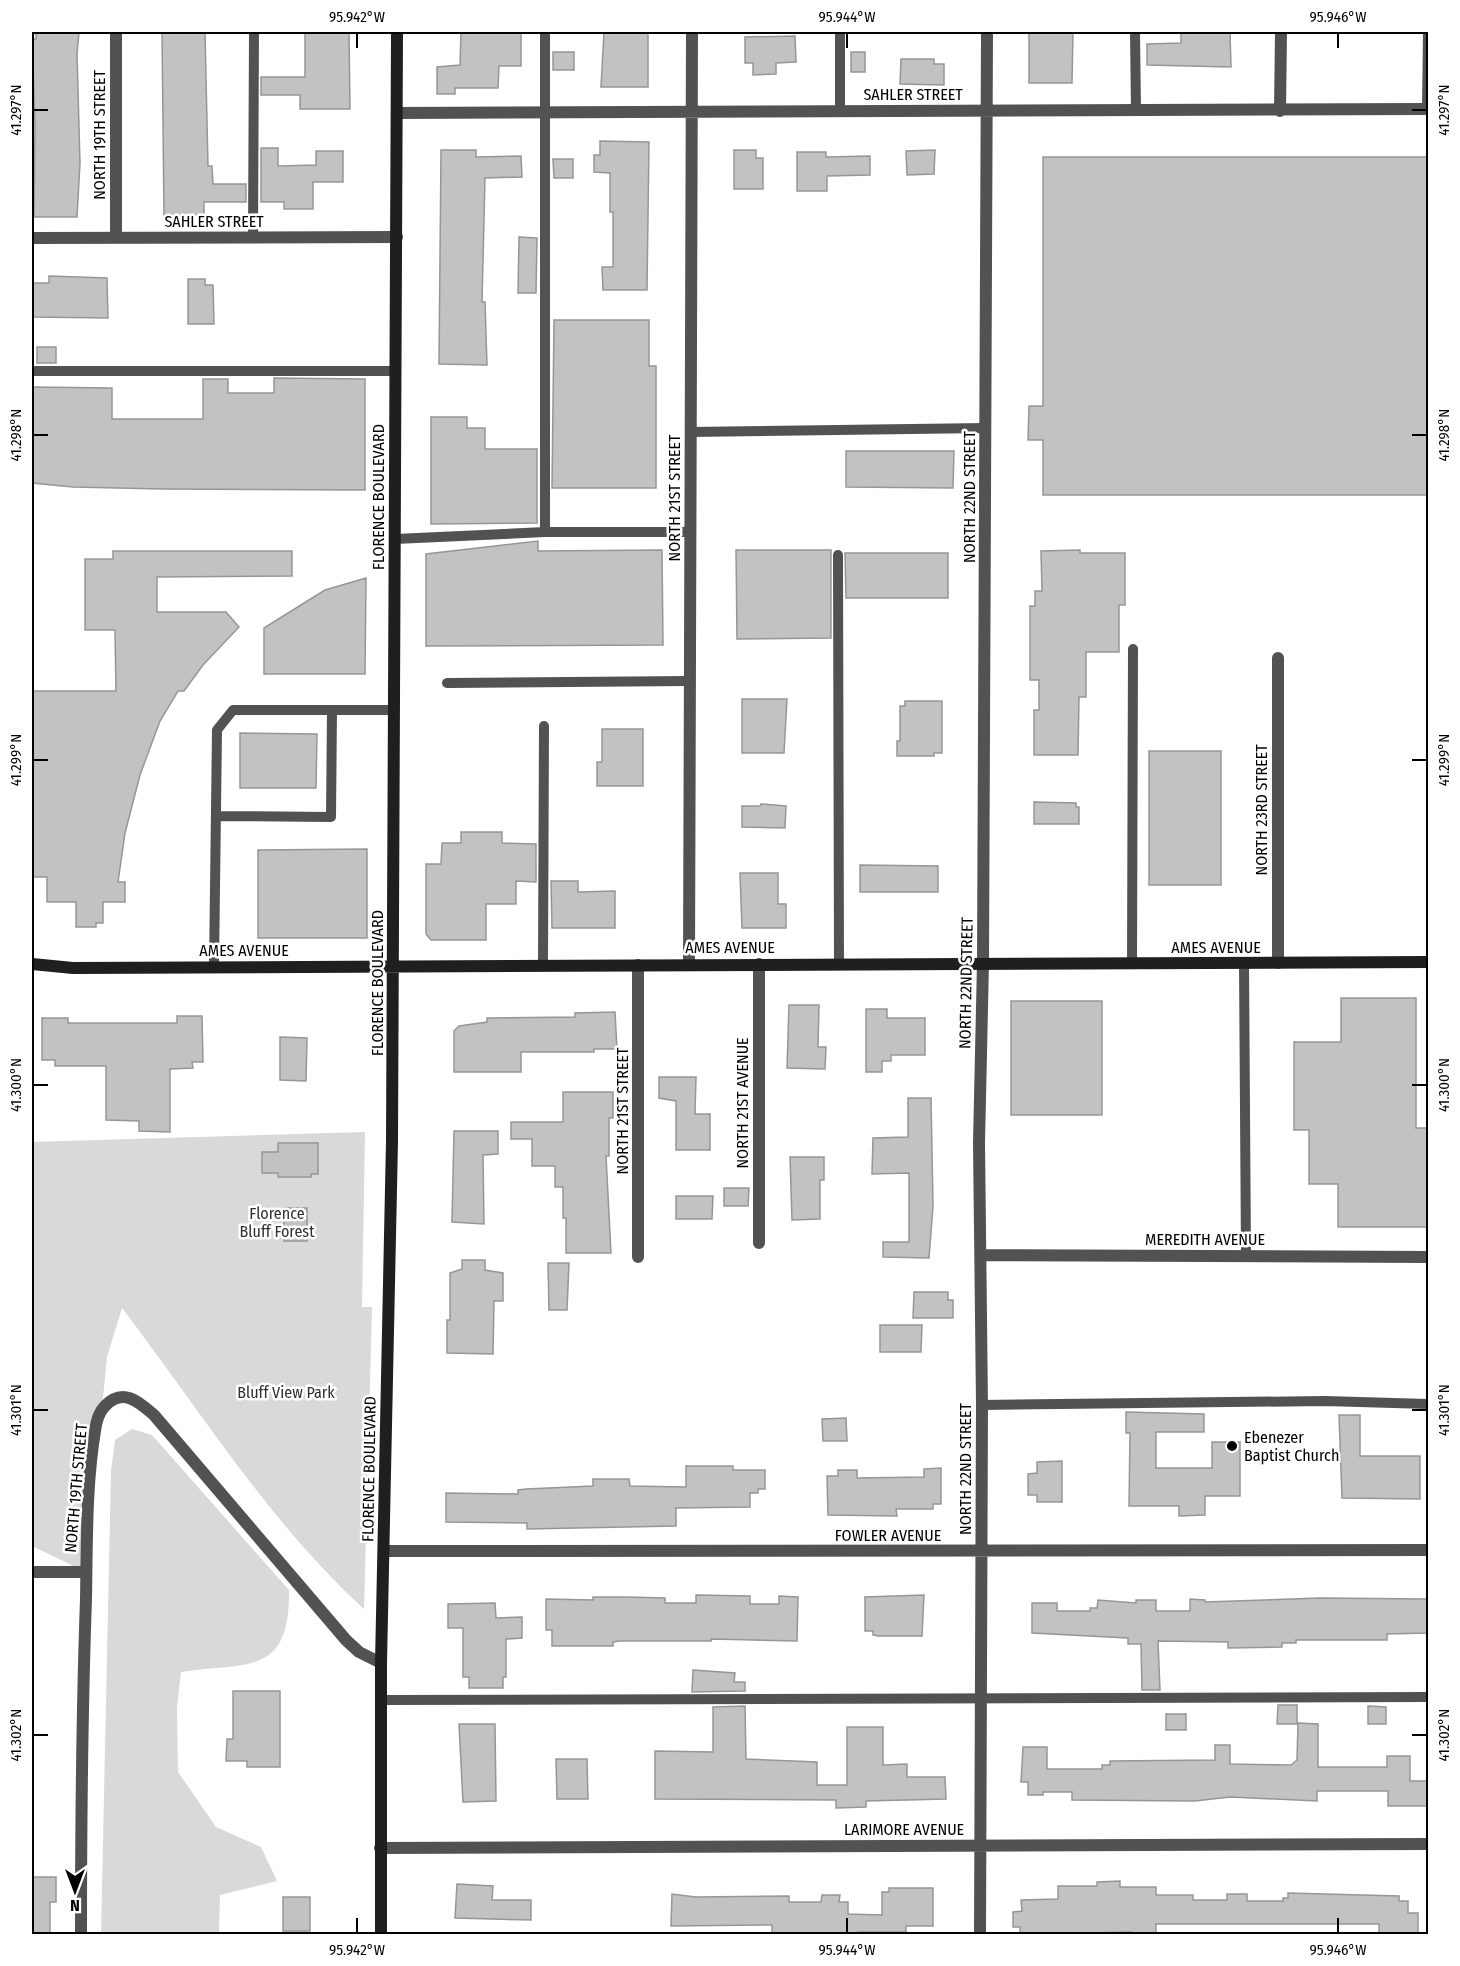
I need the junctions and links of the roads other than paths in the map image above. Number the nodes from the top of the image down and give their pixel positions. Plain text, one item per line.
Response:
1 (116, 32) edge
2 (254, 32) edge
3 (397, 32) edge
4 (545, 32) edge
5 (692, 32) edge
6 (840, 32) edge
7 (987, 32) edge
8 (1135, 32) edge
9 (1281, 32) edge
10 (1428, 32) edge
11 (1428, 109) edge
12 (840, 110) junction
13 (987, 111) junction
14 (1136, 111) junction
15 (1280, 111) junction
16 (545, 112) junction
17 (692, 112) junction
18 (397, 113) junction
19 (397, 237) junction
20 (32, 238) edge
21 (116, 238) junction
22 (253, 238) junction
23 (32, 371) edge
24 (395, 371) junction
25 (986, 428) junction
26 (690, 432) junction
27 (545, 532) junction
28 (690, 532) junction
29 (395, 539) junction
30 (838, 555) dead end
31 (1133, 649) dead end
32 (1278, 658) dead end
33 (689, 681) junction
34 (447, 683) dead end
35 (332, 710) junction
36 (394, 710) junction
37 (544, 726) dead end
38 (216, 816) junction
39 (1428, 962) edge
40 (838, 963) junction
41 (983, 963) junction
42 (1244, 963) junction
43 (1278, 963) junction
44 (32, 964) edge
45 (688, 964) junction
46 (759, 964) junction
47 (1132, 964) junction
48 (394, 965) junction
49 (543, 965) junction
50 (638, 965) junction
51 (214, 967) junction
52 (759, 1243) dead end
53 (981, 1255) junction
54 (1246, 1256) junction
55 (638, 1257) dead end
56 (1428, 1257) edge
57 (1428, 1404) edge
58 (982, 1405) junction
59 (1428, 1550) edge
60 (384, 1551) junction
61 (981, 1551) junction
62 (32, 1572) edge
63 (87, 1572) junction
64 (381, 1663) junction
65 (1428, 1697) edge
66 (981, 1698) junction
67 (381, 1700) junction
68 (1428, 1844) edge
69 (980, 1845) junction
70 (380, 1848) junction
71 (81, 1935) edge
72 (381, 1935) edge
73 (980, 1935) edge

1 - 21 street, NORTH 19TH STREET
2 - 22 lane
3 - 18 street, FLORENCE BOULEVARD
4 - 16 lane
5 - 17 street, NORTH 21ST STREET
6 - 12 lane
7 - 13 street, NORTH 22ND STREET
8 - 14 lane
9 - 15 street
10 - 11 lane
11 - 15 street, SAHLER STREET
12 - 13 street, SAHLER STREET
12 - 17 street, SAHLER STREET
13 - 14 street, SAHLER STREET
13 - 25 street, NORTH 22ND STREET
14 - 15 street, SAHLER STREET
16 - 17 street, SAHLER STREET
16 - 18 street, SAHLER STREET
16 - 27 lane
17 - 26 street, NORTH 21ST STREET
18 - 19 street, FLORENCE BOULEVARD
19 - 22 street, SAHLER STREET
19 - 24 street, FLORENCE BOULEVARD
20 - 21 street, SAHLER STREET
21 - 22 street, SAHLER STREET
23 - 24 lane
24 - 29 street, FLORENCE BOULEVARD
25 - 26 lane
25 - 41 street, NORTH 22ND STREET
26 - 28 street, NORTH 21ST STREET
27 - 28 lane
27 - 29 lane
28 - 33 street, NORTH 21ST STREET
29 - 36 street, FLORENCE BOULEVARD
30 - 40 lane
31 - 47 lane
32 - 43 street, NORTH 23RD STREET
33 - 34 lane
33 - 45 street, NORTH 21ST STREET
35 - 36 lane
35 - 38 lane
35 - 38 lane
36 - 48 street, FLORENCE BOULEVARD
37 - 49 lane
38 - 51 lane
39 - 43 street, AMES AVENUE
40 - 41 street, AMES AVENUE
40 - 46 street, AMES AVENUE
41 - 47 street, AMES AVENUE
41 - 53 street, NORTH 22ND STREET
42 - 43 street, AMES AVENUE
42 - 47 street, AMES AVENUE
42 - 54 lane
44 - 51 street, AMES AVENUE
45 - 46 street, AMES AVENUE
45 - 50 street, AMES AVENUE
46 - 52 street, NORTH 21ST AVENUE
48 - 49 street, AMES AVENUE
48 - 51 street, AMES AVENUE
48 - 60 street, FLORENCE BOULEVARD
49 - 50 street, AMES AVENUE
50 - 55 street, NORTH 21ST STREET
53 - 54 street, MEREDITH AVENUE
53 - 58 street, NORTH 22ND STREET
54 - 56 street, MEREDITH AVENUE
57 - 58 lane
58 - 61 street, NORTH 22ND STREET
59 - 61 street, FOWLER AVENUE
60 - 61 street, FOWLER AVENUE
60 - 64 street, FLORENCE BOULEVARD
61 - 66 street, NORTH 22ND STREET
62 - 63 street
63 - 64 street, NORTH 19TH STREET
63 - 71 street, NORTH 19TH STREET
64 - 67 street, FLORENCE BOULEVARD
65 - 66 lane
66 - 67 lane
66 - 69 street, NORTH 22ND STREET
67 - 70 street, FLORENCE BOULEVARD
68 - 69 street, LARIMORE AVENUE
69 - 70 street, LARIMORE AVENUE
69 - 73 street, NORTH 22ND STREET
70 - 72 street, FLORENCE BOULEVARD

